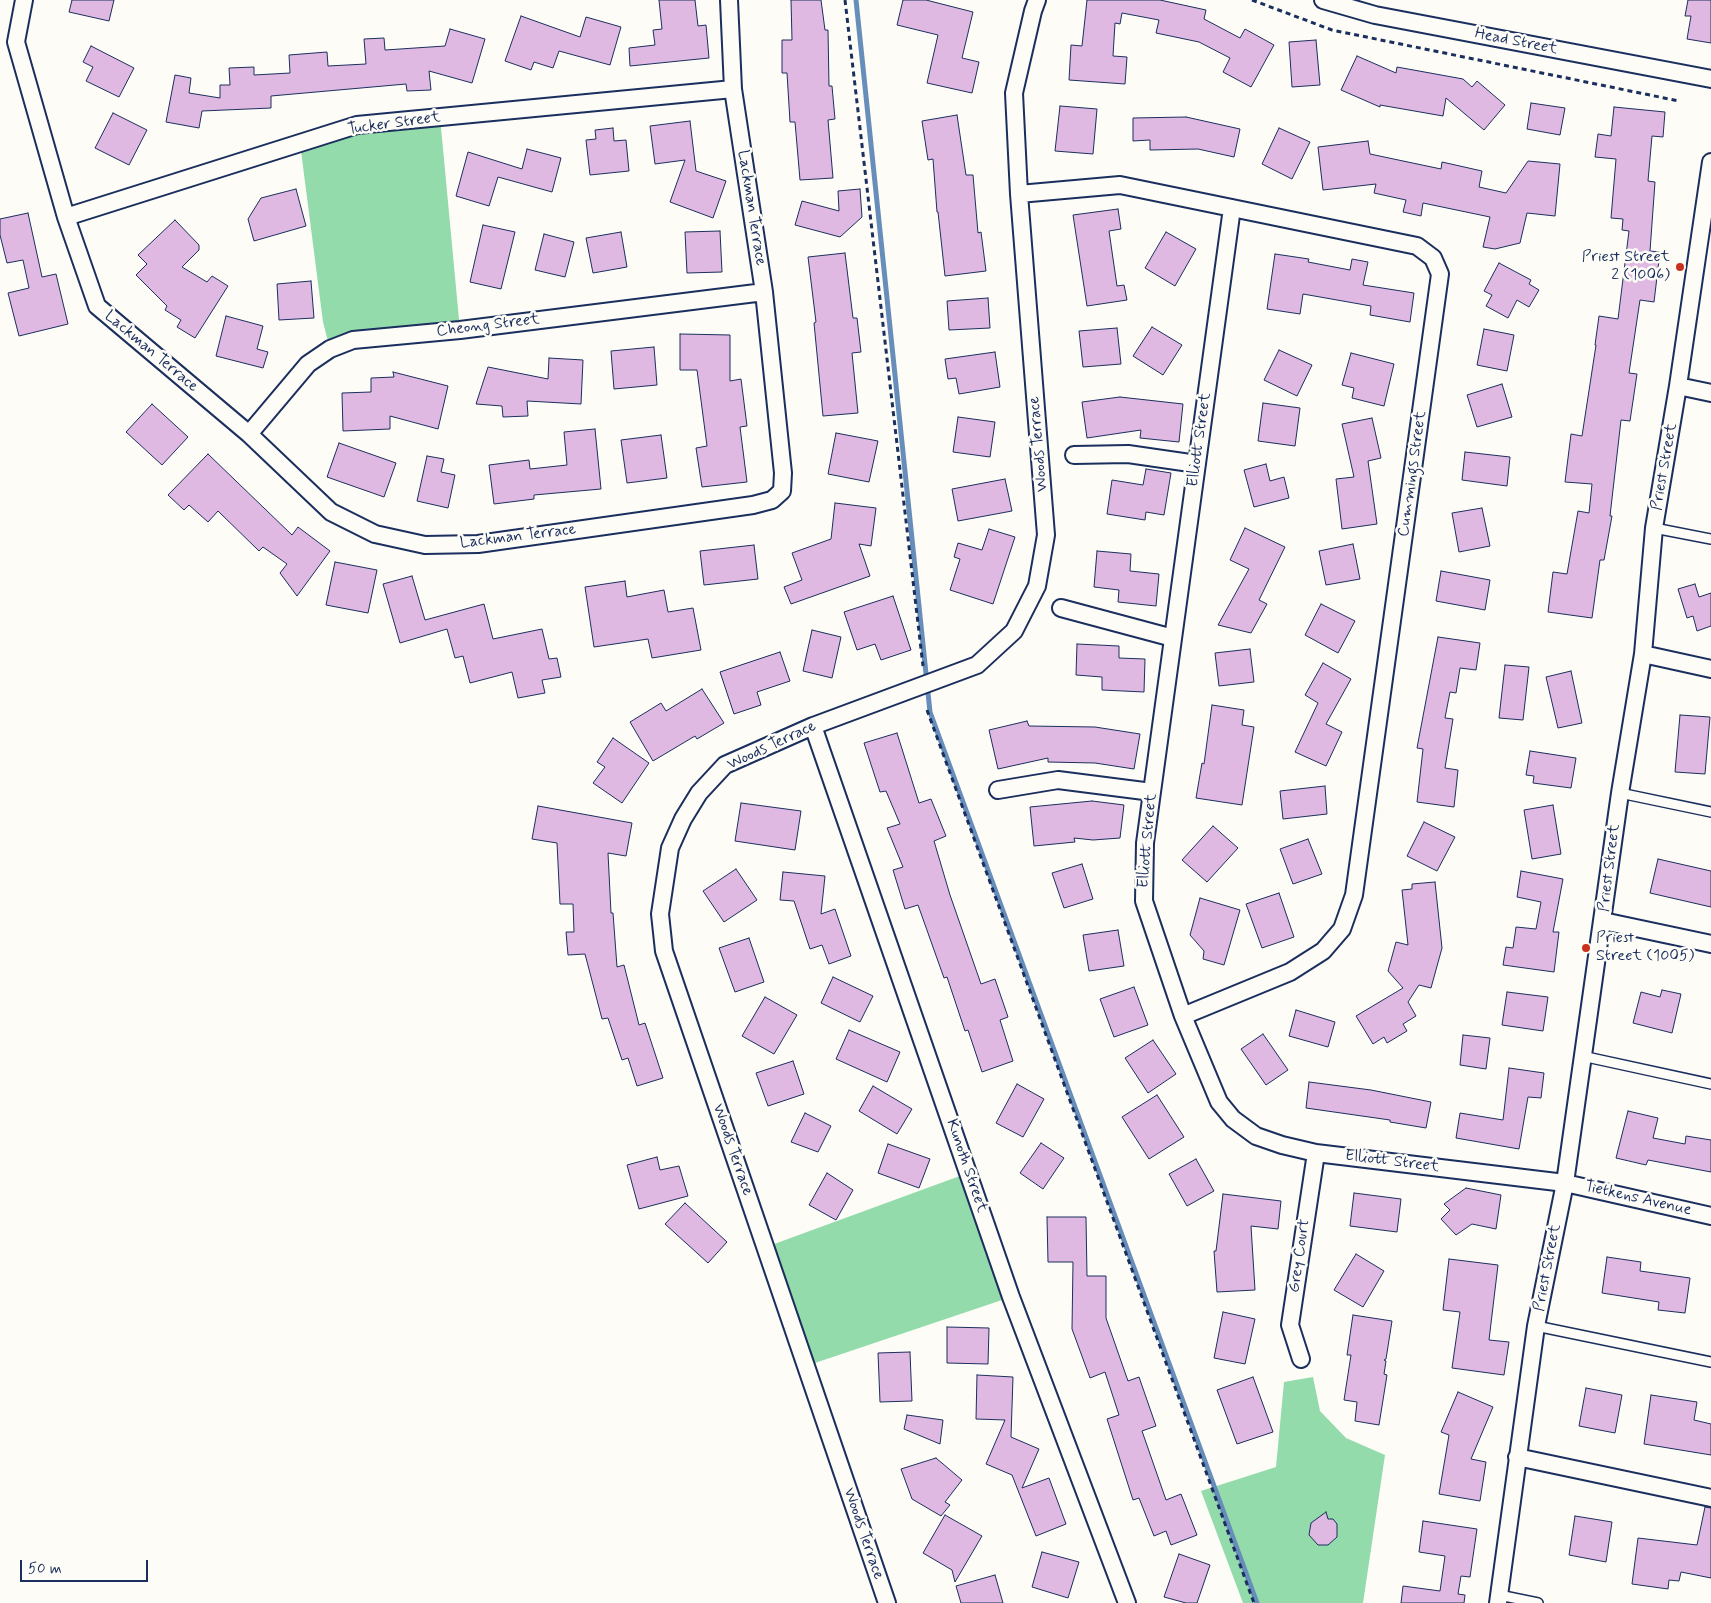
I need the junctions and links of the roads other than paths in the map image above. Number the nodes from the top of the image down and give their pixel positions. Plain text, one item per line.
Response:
1 (24, 0) edge
2 (729, 0) edge
3 (1037, 0) edge
4 (1323, 0) edge
5 (1376, 7) edge
6 (1711, 79) edge
7 (733, 88) junction
8 (1711, 162) edge
9 (1019, 194) junction
10 (1232, 208) junction
11 (66, 217) junction
12 (1705, 237) edge
13 (764, 292) junction
14 (1678, 386) junction
15 (1711, 393) edge
16 (249, 434) junction
17 (1074, 455) dead end
18 (1197, 464) junction
19 (1654, 528) junction
20 (1711, 539) edge
21 (1061, 608) dead end
22 (1173, 638) junction
23 (1643, 654) junction
24 (1711, 668) edge
25 (813, 726) junction
26 (998, 790) dead end
27 (1152, 792) junction
28 (1620, 793) junction
29 (1711, 812) edge
30 (1603, 921) junction
31 (1711, 944) edge
32 (1183, 1016) junction
33 (1582, 1056) junction
34 (1711, 1084) edge
35 (1316, 1153) junction
36 (1565, 1183) junction
37 (1711, 1216) edge
38 (1536, 1326) junction
39 (1301, 1359) dead end
40 (1711, 1362) edge
41 (1517, 1457) junction
42 (1711, 1498) edge
43 (1499, 1599) edge
44 (887, 1603) edge
45 (1127, 1603) edge
46 (1538, 1603) edge

1 - 11 street, Lackman Terrace
2 - 7 street, Lackman Terrace
3 - 9 street, Woods Terrace
4 - 5 street, Head Street
5 - 6 street, Head Street
7 - 11 street, Tucker Street
7 - 13 street, Lackman Terrace
8 - 12 street, Priest Street
9 - 10 street, Cummings Street
9 - 25 street, Woods Terrace
10 - 18 street, Elliott Street
10 - 32 street, Cummings Street
11 - 16 street, Lackman Terrace
12 - 14 street, Priest Street
13 - 16 street, Cheong Street
13 - 16 street, Lackman Terrace
14 - 15 street
14 - 19 street, Priest Street
17 - 18 street
18 - 22 street, Elliott Street
19 - 20 lane
19 - 23 street, Priest Street
21 - 22 street
22 - 27 street, Elliott Street
23 - 24 street
23 - 28 street, Priest Street
25 - 44 street, Woods Terrace
25 - 45 street, Kunoth Street
26 - 27 street
27 - 32 street, Elliott Street
28 - 29 lane
28 - 30 street, Priest Street
30 - 31 street
30 - 33 street, Priest Street
32 - 35 street, Elliott Street
33 - 34 lane
33 - 36 street, Priest Street
35 - 36 street, Elliott Street
35 - 39 street, Grey Court
36 - 37 street, Tietkens Avenue
36 - 38 street, Priest Street
38 - 40 lane
38 - 41 street, Priest Street
41 - 42 street
41 - 43 street, Priest Street
43 - 46 lane

